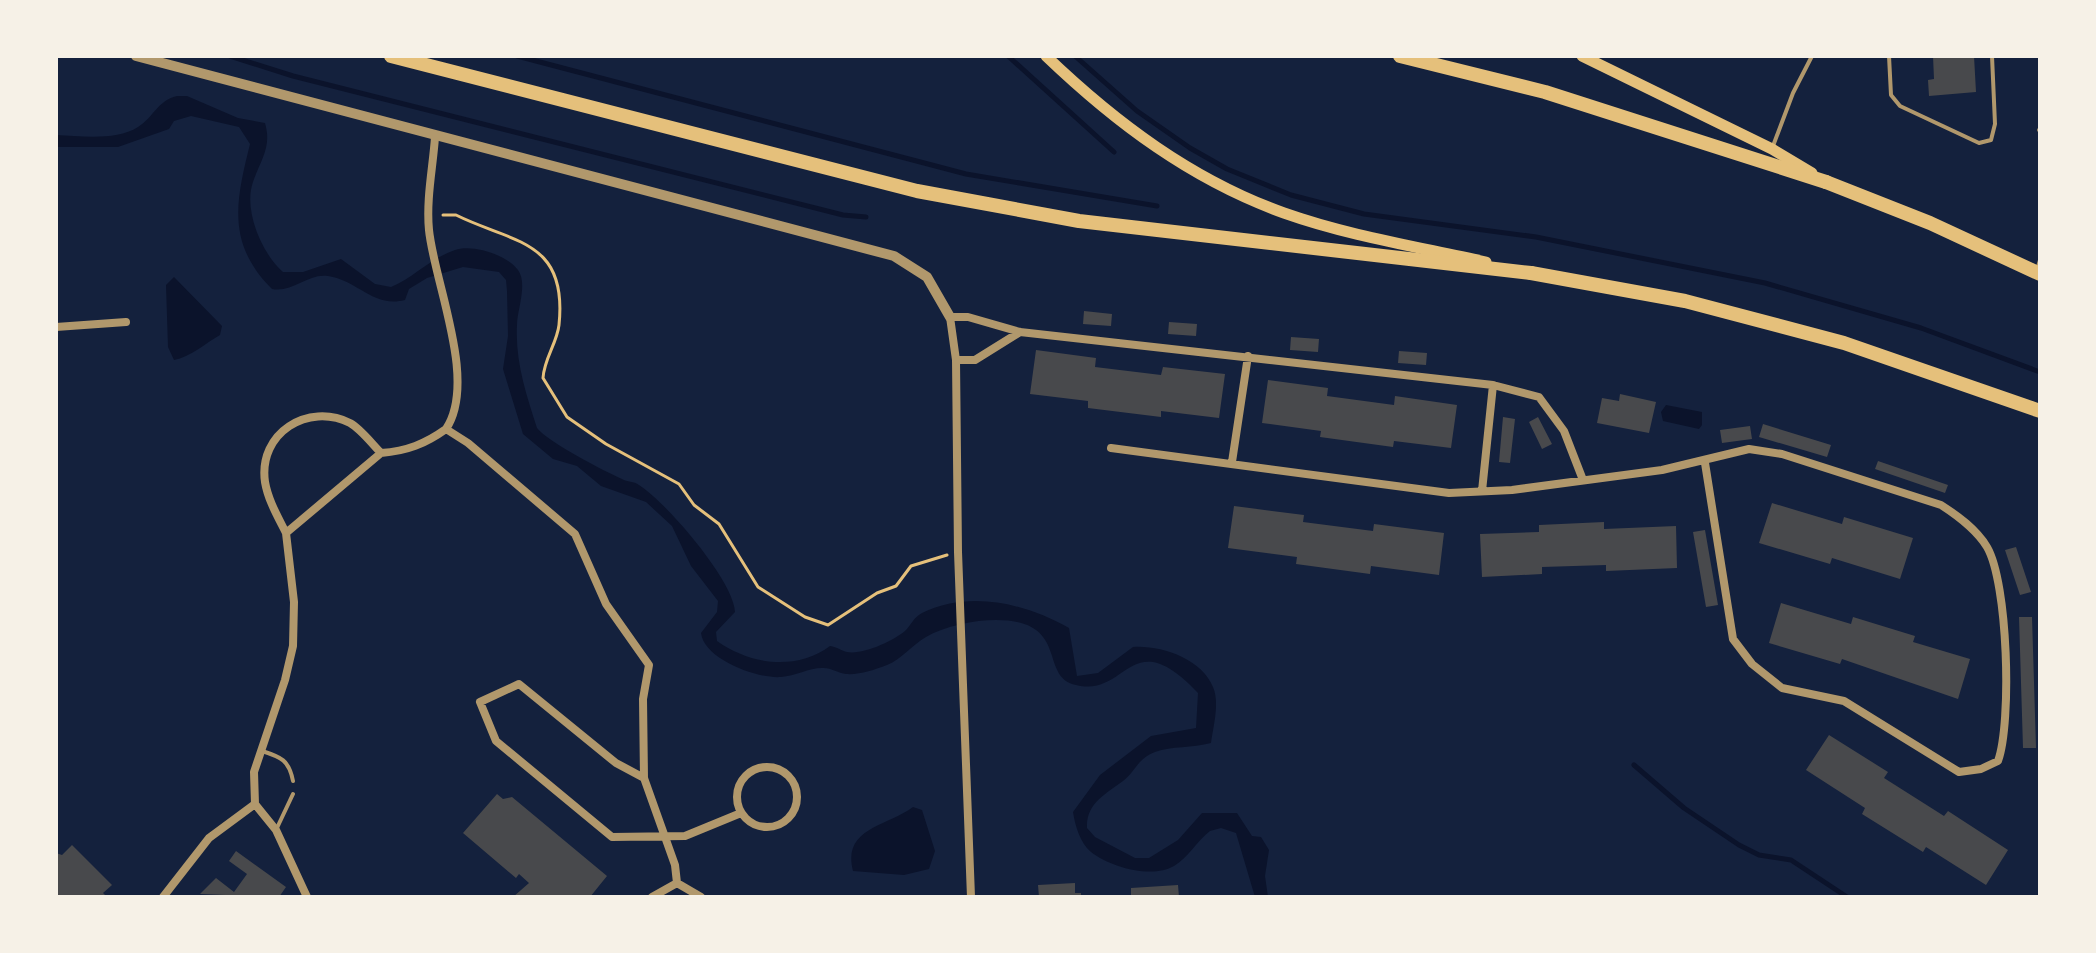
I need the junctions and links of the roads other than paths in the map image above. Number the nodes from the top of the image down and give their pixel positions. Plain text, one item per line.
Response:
1 (136, 56) edge
2 (391, 56) edge
3 (1046, 56) edge
4 (1400, 56) edge
5 (1582, 56) edge
6 (1812, 56) edge
7 (1889, 56) edge
8 (1992, 56) edge
9 (435, 137) junction
10 (1772, 149) junction
11 (1826, 182) junction
12 (2039, 269) edge
13 (1531, 273) junction
14 (950, 317) junction
15 (126, 322) dead end
16 (56, 327) edge
17 (1020, 332) junction
18 (1248, 356) junction
19 (956, 360) junction
20 (1493, 385) junction
21 (2040, 411) edge
22 (446, 429) junction
23 (1111, 448) dead end
24 (381, 453) junction
25 (1232, 462) junction
26 (1705, 463) junction
27 (1583, 480) junction
28 (1482, 491) junction
29 (286, 533) junction
30 (262, 751) junction
31 (644, 778) junction
32 (293, 781) dead end
33 (293, 794) dead end
34 (255, 804) junction
35 (741, 813) junction
36 (276, 830) junction
37 (662, 836) junction
38 (677, 883) junction
39 (163, 897) edge
40 (307, 897) edge
41 (652, 897) edge
42 (701, 897) edge
43 (971, 897) edge

1 - 9 street
2 - 13 highway
3 - 13 main road
4 - 11 highway
5 - 10 main road
6 - 10 lane
7 - 8 lane
9 - 14 street
9 - 22 street
10 - 11 main road
11 - 12 highway
13 - 21 highway
14 - 17 street
14 - 19 street
15 - 16 street
17 - 18 street
17 - 19 street
18 - 20 street
18 - 25 street
19 - 43 street
20 - 27 street
20 - 28 street
22 - 24 street
22 - 31 street
23 - 25 street
24 - 29 street
24 - 29 street
25 - 28 street
26 - 26 street
26 - 27 street
27 - 28 street
29 - 30 street
30 - 32 lane
30 - 34 street
31 - 37 street
31 - 37 street
33 - 36 lane
34 - 36 street
34 - 39 street
35 - 35 street
35 - 37 street
36 - 40 street
37 - 38 street
38 - 41 street
38 - 42 street

